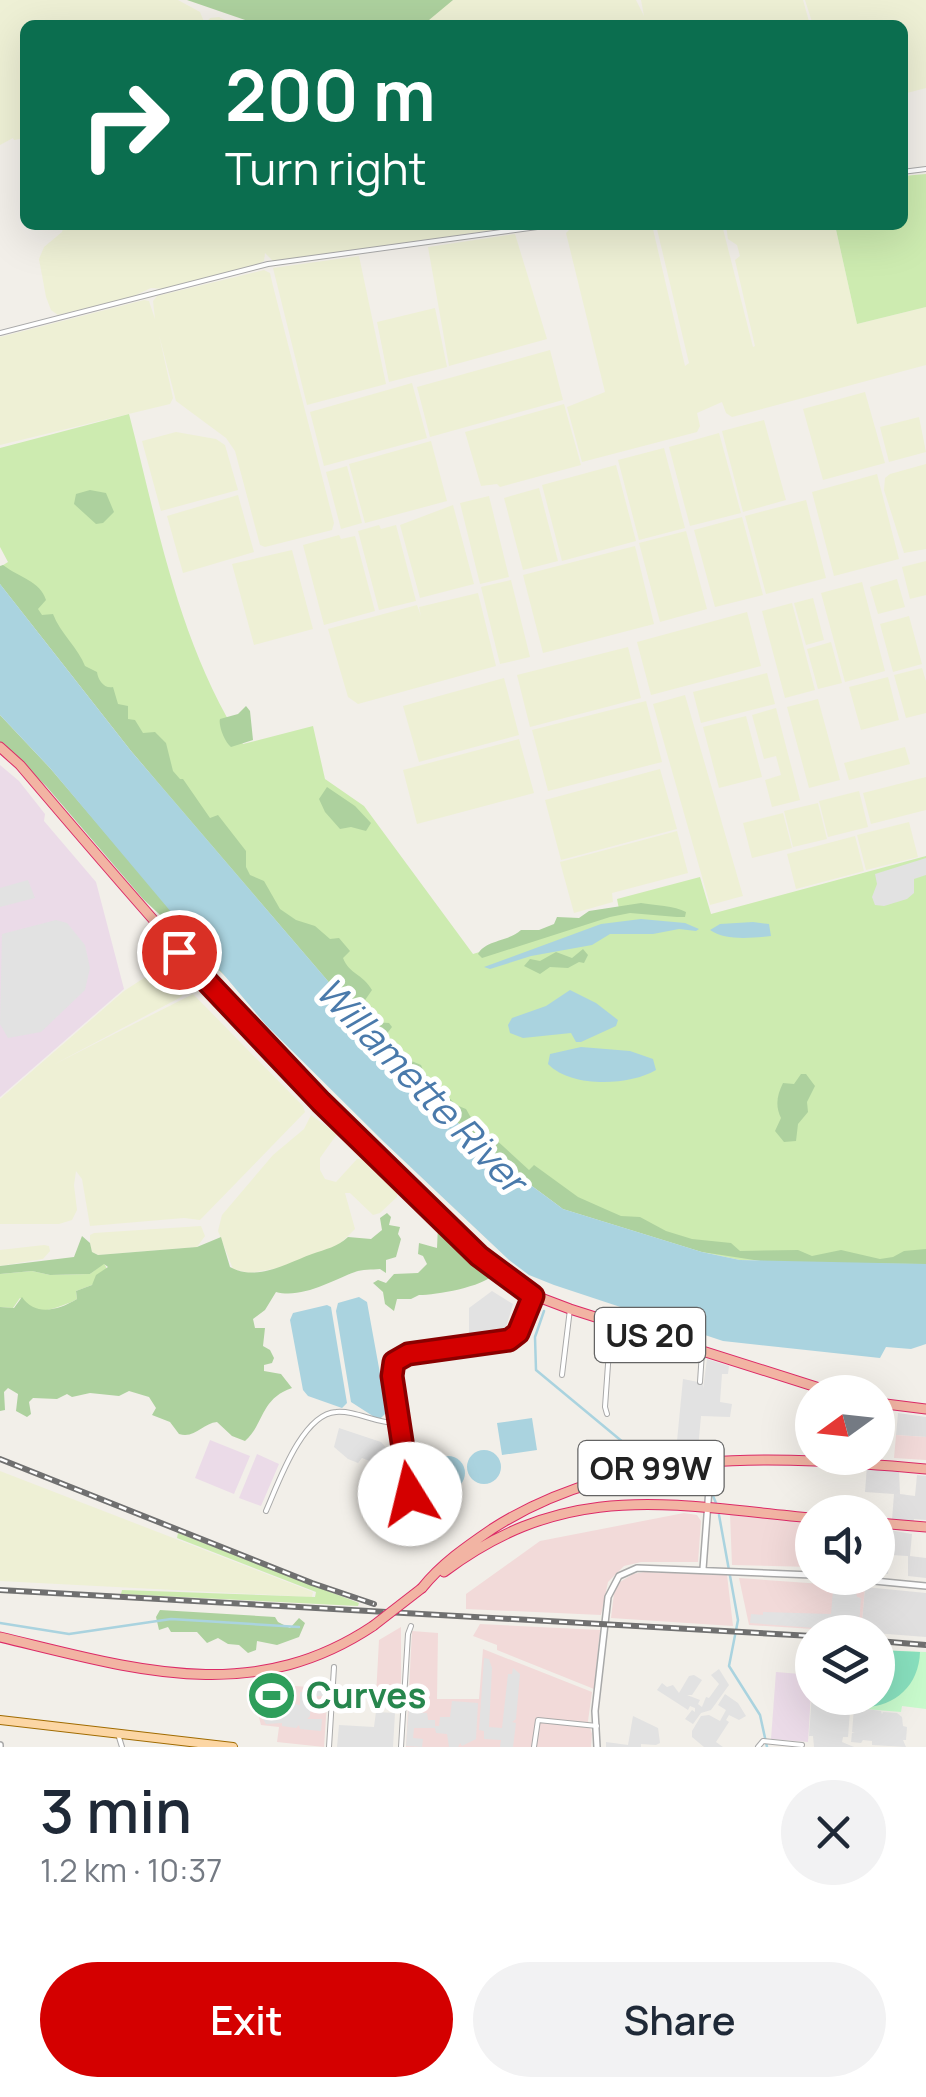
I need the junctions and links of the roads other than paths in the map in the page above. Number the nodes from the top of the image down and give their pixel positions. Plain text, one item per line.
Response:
1 (516, 230) edge
2 (0, 333) edge
3 (0, 747) edge
4 (533, 1296) junction
5 (570, 1309) junction
6 (611, 1322) junction
7 (702, 1352) junction
8 (562, 1375) dead end
9 (795, 1381) edge
10 (700, 1382) dead end
11 (895, 1406) edge
12 (926, 1409) edge
13 (607, 1414) dead end
14 (399, 1423) junction
15 (711, 1461) junction
16 (926, 1469) edge
17 (708, 1508) junction
18 (266, 1511) dead end
19 (795, 1516) edge
20 (895, 1525) edge
21 (926, 1528) edge
22 (418, 1534) dead end
23 (702, 1569) junction
24 (795, 1573) edge
25 (895, 1583) edge
26 (926, 1586) edge
27 (422, 1588) junction
28 (412, 1626) dead end
29 (0, 1637) edge
30 (334, 1667) dead end
31 (0, 1720) edge
32 (597, 1726) junction
33 (118, 1734) junction
34 (802, 1745) edge
35 (122, 1747) edge
36 (232, 1747) edge
37 (329, 1747) edge
38 (401, 1747) edge
39 (534, 1747) edge
40 (597, 1747) edge
41 (758, 1747) edge

1 - 2 street
3 - 4 highway, US 20
4 - 5 highway, US 20
4 - 14 street
5 - 6 highway, US 20
5 - 8 street
6 - 7 highway, US 20
6 - 13 street
7 - 9 highway, US 20
7 - 10 street
11 - 12 highway
14 - 18 street
14 - 22 street
15 - 16 highway, OR 99W
15 - 17 street
15 - 27 highway, OR 99W
17 - 19 highway, OR 99W
17 - 23 street
17 - 27 highway, OR 99W
20 - 21 highway
23 - 24 street
23 - 32 street
25 - 26 street
27 - 29 highway, OR 99W, bridge
28 - 38 street
30 - 37 street
31 - 33 main road
32 - 39 street
32 - 40 street
33 - 35 street
33 - 36 main road
34 - 41 street

